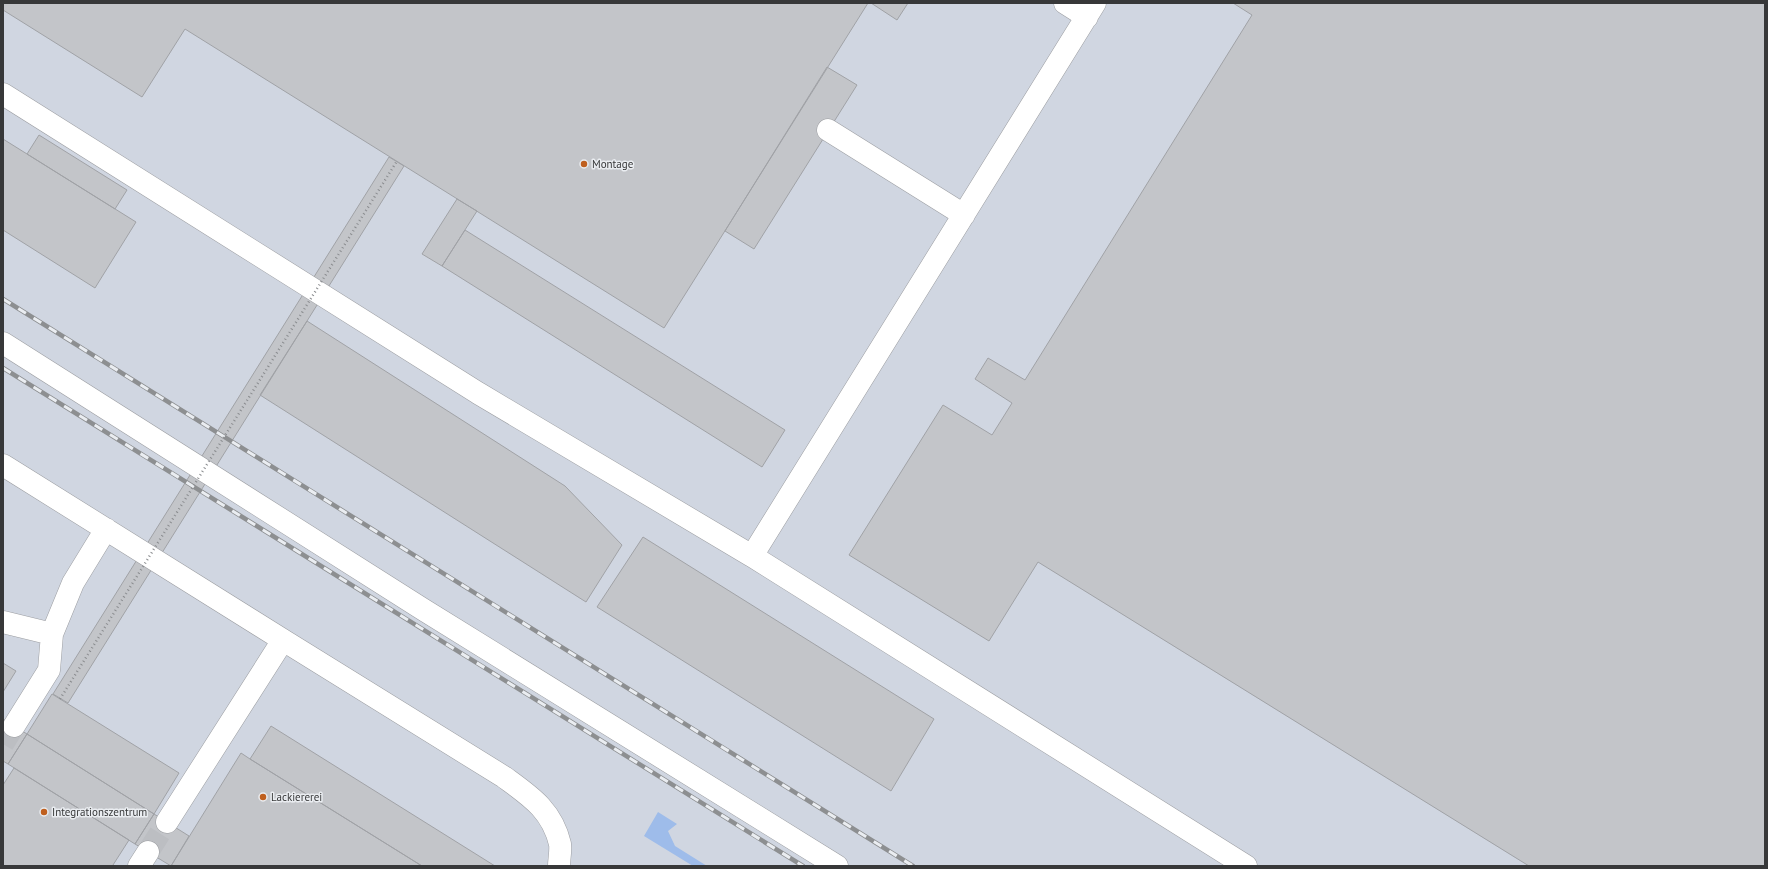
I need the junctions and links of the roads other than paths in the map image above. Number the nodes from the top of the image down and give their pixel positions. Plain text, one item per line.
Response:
1 (1066, 3) edge
2 (1091, 10) edge
3 (3, 94) edge
4 (828, 130) dead end
5 (964, 215) junction
6 (3, 343) edge
7 (3, 465) edge
8 (106, 529) junction
9 (752, 556) junction
10 (3, 622) edge
11 (52, 634) junction
12 (283, 640) junction
13 (14, 726) tunnel mouth
14 (167, 822) tunnel mouth
15 (559, 866) edge
16 (837, 866) edge
17 (1246, 866) edge

1 - 2 lane
2 - 5 lane
3 - 9 lane
4 - 5 lane
5 - 9 lane
6 - 16 lane
7 - 8 lane
8 - 11 lane
8 - 12 lane
9 - 17 lane
10 - 11 lane
11 - 13 lane
12 - 14 lane
12 - 15 lane

